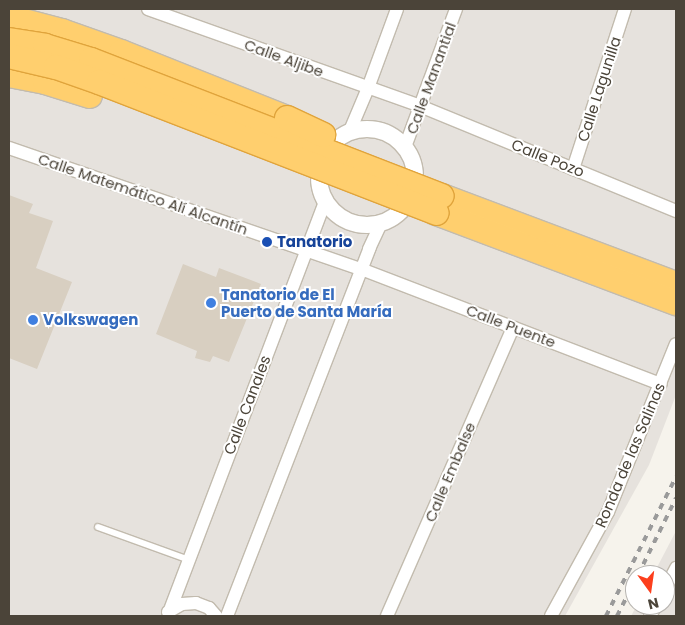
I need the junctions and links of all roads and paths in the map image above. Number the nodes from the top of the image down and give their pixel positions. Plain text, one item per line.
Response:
1 (148, 9) edge
2 (397, 9) edge
3 (456, 9) edge
4 (626, 9) edge
5 (9, 17) edge
6 (9, 40) edge
7 (9, 56) edge
8 (9, 75) edge
9 (368, 88) junction
10 (420, 106) junction
11 (349, 132) junction
12 (9, 148) edge
13 (405, 148) junction
14 (574, 169) junction
15 (378, 182) junction
16 (325, 201) junction
17 (676, 211) edge
18 (381, 223) junction
19 (307, 249) junction
20 (361, 269) junction
21 (668, 290) edge
22 (513, 327) junction
23 (676, 344) edge
24 (661, 384) junction
25 (98, 527) dead end
26 (189, 560) junction
27 (167, 613) edge
28 (216, 616) edge
29 (227, 616) edge
30 (387, 616) edge
31 (551, 616) edge

1 - 9 street, Calle Aljibe
2 - 9 street
3 - 10 street, Calle Manantial
4 - 14 street, Calle Lagunilla
5 - 15 highway, bridge
6 - 15 highway, bridge
7 - 15 highway, bridge
8 - 15 highway
9 - 10 street, Calle Aljibe
9 - 11 street
10 - 13 street, Calle Manantial
10 - 14 street, Calle Pozo
11 - 13 street
11 - 16 street
12 - 19 street, Calle Matemático Alí Alcantín
13 - 18 street
14 - 17 street, Calle Pozo
15 - 21 highway, bridge
16 - 18 street
16 - 19 street, Calle Canales
18 - 20 street
19 - 20 street, Calle Matemático Alí Alcantín
19 - 26 street, Calle Canales
20 - 22 street, Calle Puente
20 - 29 street
22 - 24 street, Calle Puente
22 - 30 street, Calle Embalse
23 - 24 street, Ronda de las Salinas
24 - 31 street, Ronda de las Salinas
25 - 26 lane
26 - 27 street, Calle Canales
27 - 28 street

